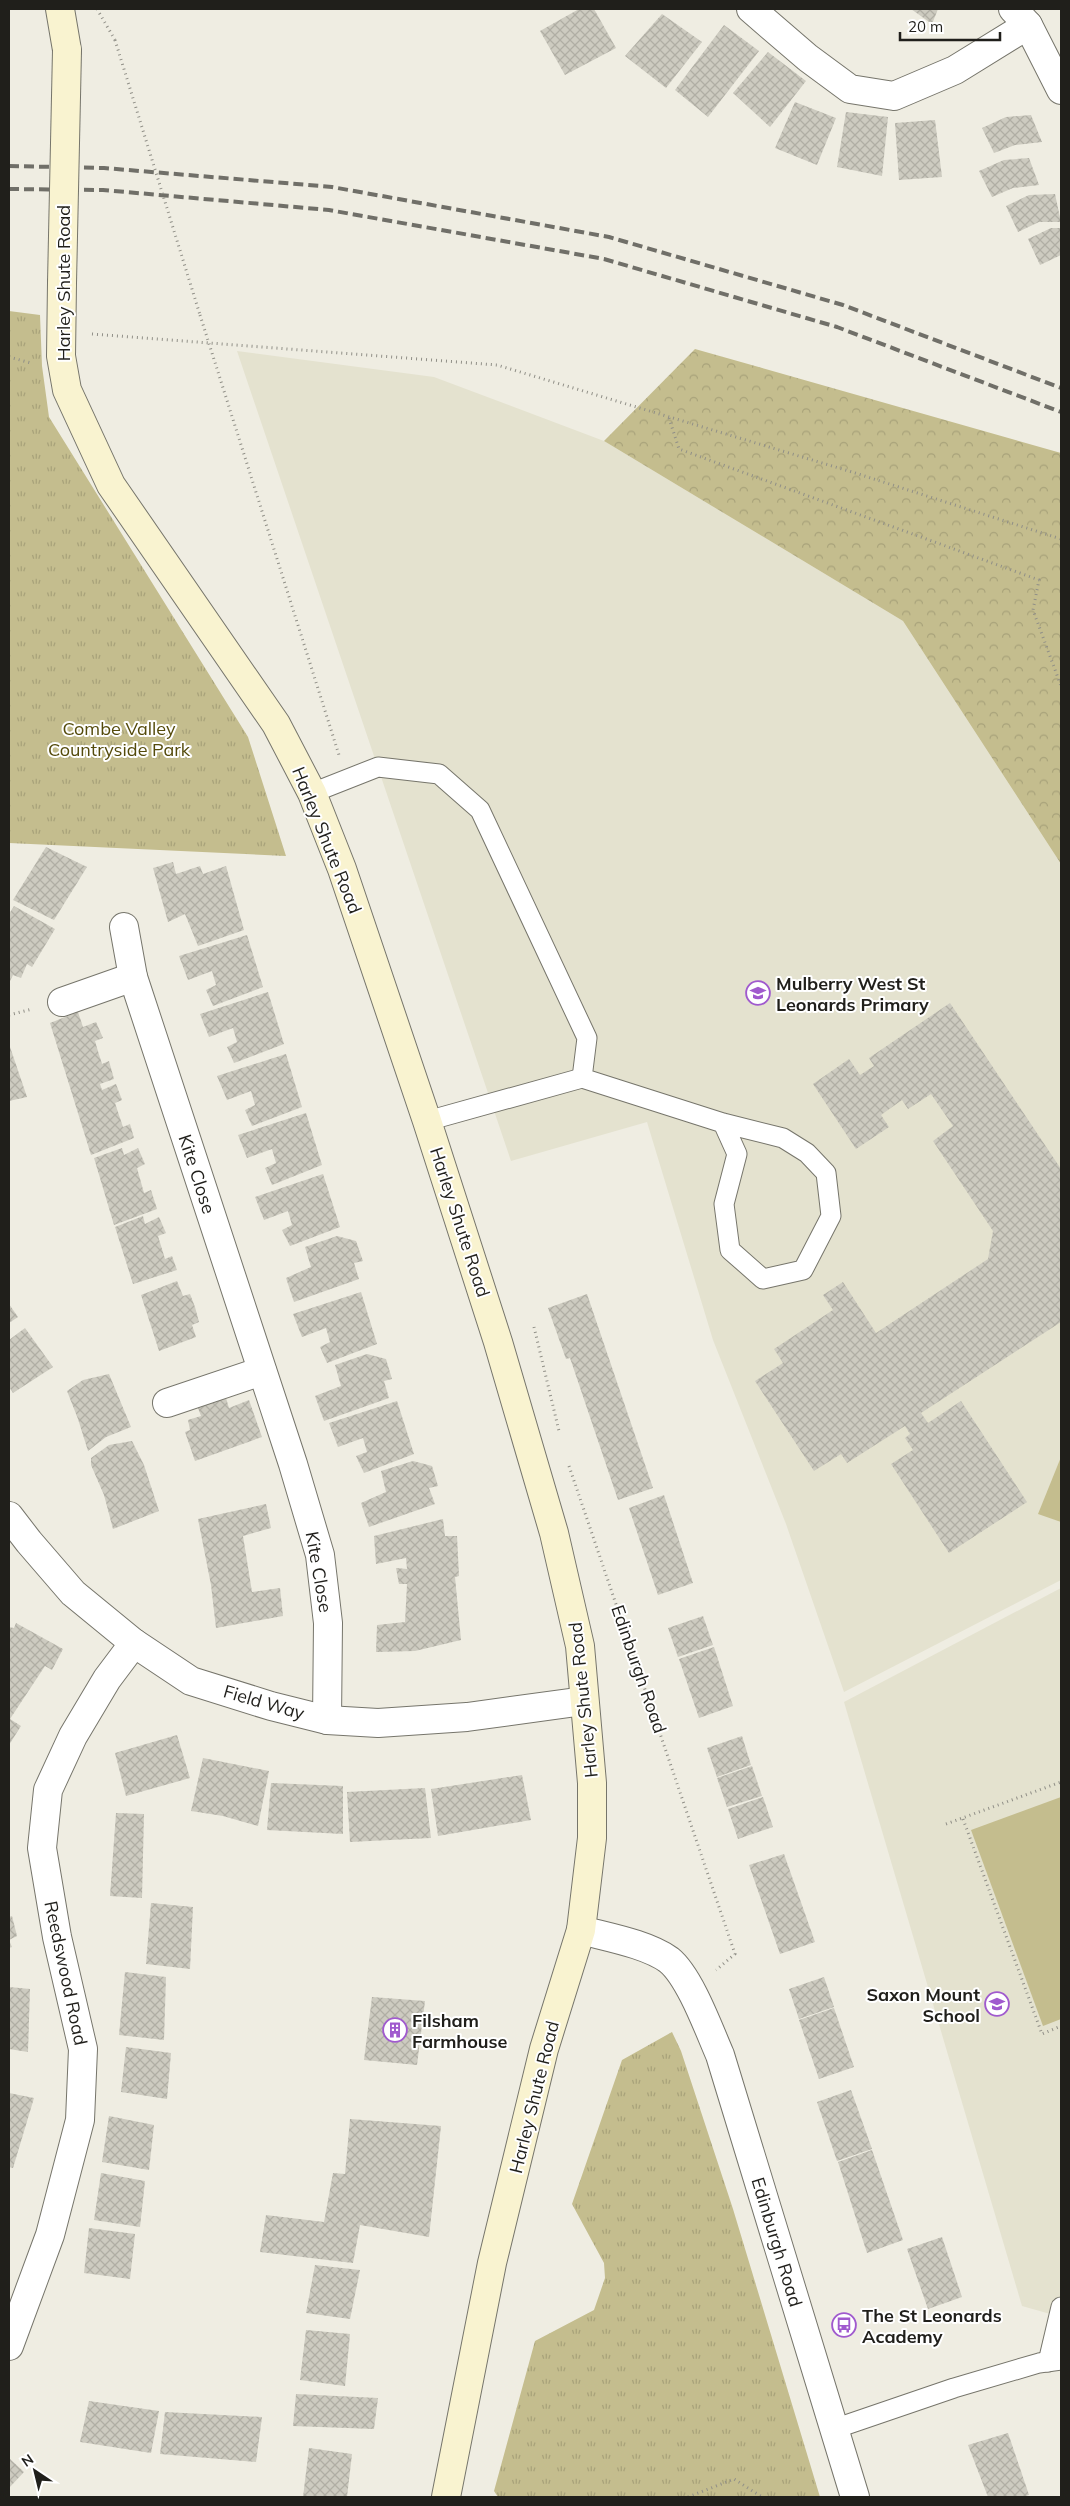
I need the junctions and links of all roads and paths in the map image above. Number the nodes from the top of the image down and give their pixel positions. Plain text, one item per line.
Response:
1 (60, 9) edge
2 (97, 9) edge
3 (751, 9) edge
4 (1021, 17) edge
5 (1061, 90) edge
6 (210, 343) junction
7 (61, 356) junction
8 (9, 357) edge
9 (669, 417) junction
10 (1061, 539) edge
11 (1061, 686) edge
12 (346, 779) junction
13 (312, 793) junction
14 (124, 927) dead end
15 (133, 977) junction
16 (62, 1002) dead end
17 (582, 1078) junction
18 (427, 1120) junction
19 (724, 1123) junction
20 (534, 1328) dead end
21 (262, 1371) junction
22 (167, 1403) dead end
23 (561, 1438) dead end
24 (566, 1457) dead end
25 (9, 1516) edge
26 (134, 1643) junction
27 (584, 1701) junction
28 (327, 1720) junction
29 (1061, 1782) edge
30 (963, 1819) junction
31 (946, 1824) dead end
32 (581, 1930) junction
33 (691, 1990) junction
34 (1061, 2026) edge
35 (1061, 2307) edge
36 (9, 2346) edge
37 (1055, 2361) edge
38 (834, 2428) junction
39 (446, 2497) edge
40 (688, 2497) edge
41 (762, 2497) edge
42 (854, 2497) edge

1 - 7 main road, Harley Shute Road, bridge
2 - 6 path, bridge
3 - 4 street
4 - 5 street
6 - 7 path
6 - 9 path
6 - 12 path
7 - 8 path
7 - 13 main road, Harley Shute Road
9 - 10 path
9 - 11 path
12 - 13 lane
12 - 17 lane
13 - 18 main road, Harley Shute Road
14 - 15 street, Kite Close
15 - 16 street
15 - 21 street, Kite Close
17 - 18 lane
17 - 19 lane
18 - 27 main road, Harley Shute Road
19 - 19 lane
20 - 23 path
21 - 22 street
21 - 28 street, Kite Close
24 - 33 path, Edinburgh Road
25 - 26 street, Field Way
26 - 28 street, Field Way
26 - 36 street, Reedswood Road
27 - 28 street, Field Way
27 - 32 main road, Harley Shute Road
29 - 30 path
30 - 31 path
30 - 34 path
32 - 33 street, Edinburgh Road
32 - 39 main road, Harley Shute Road
33 - 38 street, Edinburgh Road
35 - 37 lane
37 - 38 lane
38 - 42 street, Edinburgh Road
40 - 41 path

